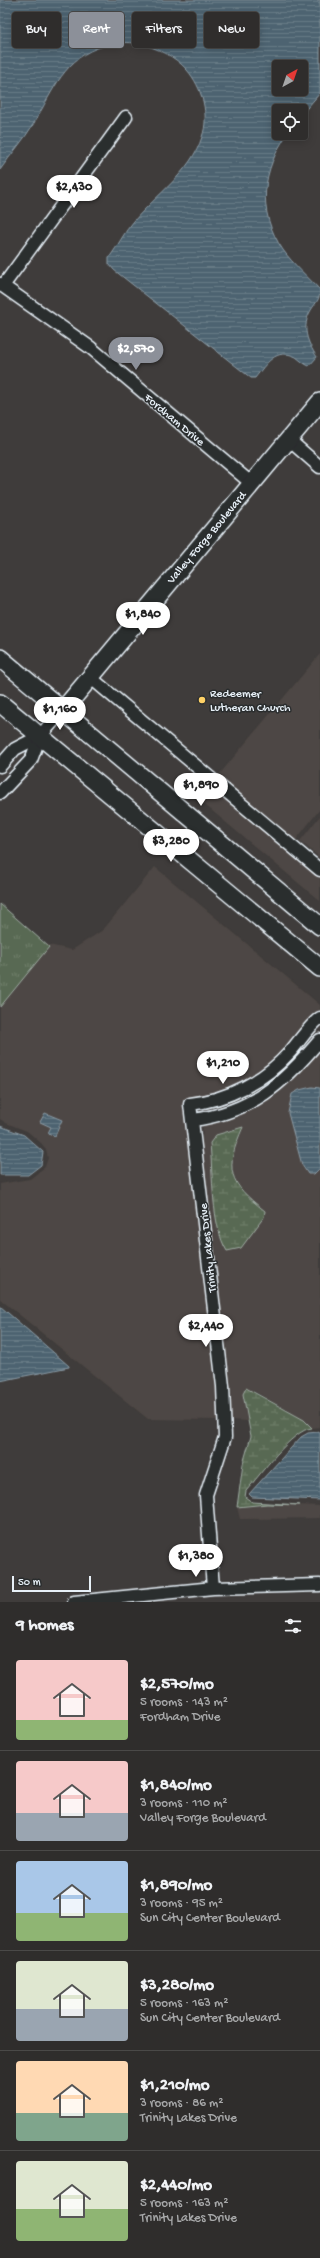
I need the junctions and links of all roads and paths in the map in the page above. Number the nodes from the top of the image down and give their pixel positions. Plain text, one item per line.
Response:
1 (126, 117) dead end
2 (1, 285) edge
3 (320, 402) edge
4 (288, 439) junction
5 (320, 466) edge
6 (252, 483) junction
7 (0, 658) edge
8 (90, 677) junction
9 (0, 703) edge
10 (63, 710) junction
11 (40, 736) junction
12 (0, 766) edge
13 (0, 793) edge
14 (320, 870) edge
15 (320, 926) edge
16 (320, 968) edge
17 (320, 1018) edge
18 (320, 1040) edge
19 (192, 1120) junction
20 (320, 1585) edge
21 (213, 1588) junction
22 (74, 1602) edge

1 - 2 street
2 - 6 street, Fordham Drive
3 - 4 main road, Valley Forge Boulevard
4 - 5 street
4 - 6 main road, Valley Forge Boulevard
6 - 8 main road, Valley Forge Boulevard
7 - 10 main road
8 - 10 main road, Valley Forge Boulevard
8 - 14 street
9 - 11 main road
10 - 11 street
10 - 15 main road
11 - 12 street
11 - 13 street
11 - 16 main road
17 - 19 street, Trinity Lakes Drive
18 - 19 street
19 - 21 street, Trinity Lakes Drive
20 - 21 street
21 - 22 street

